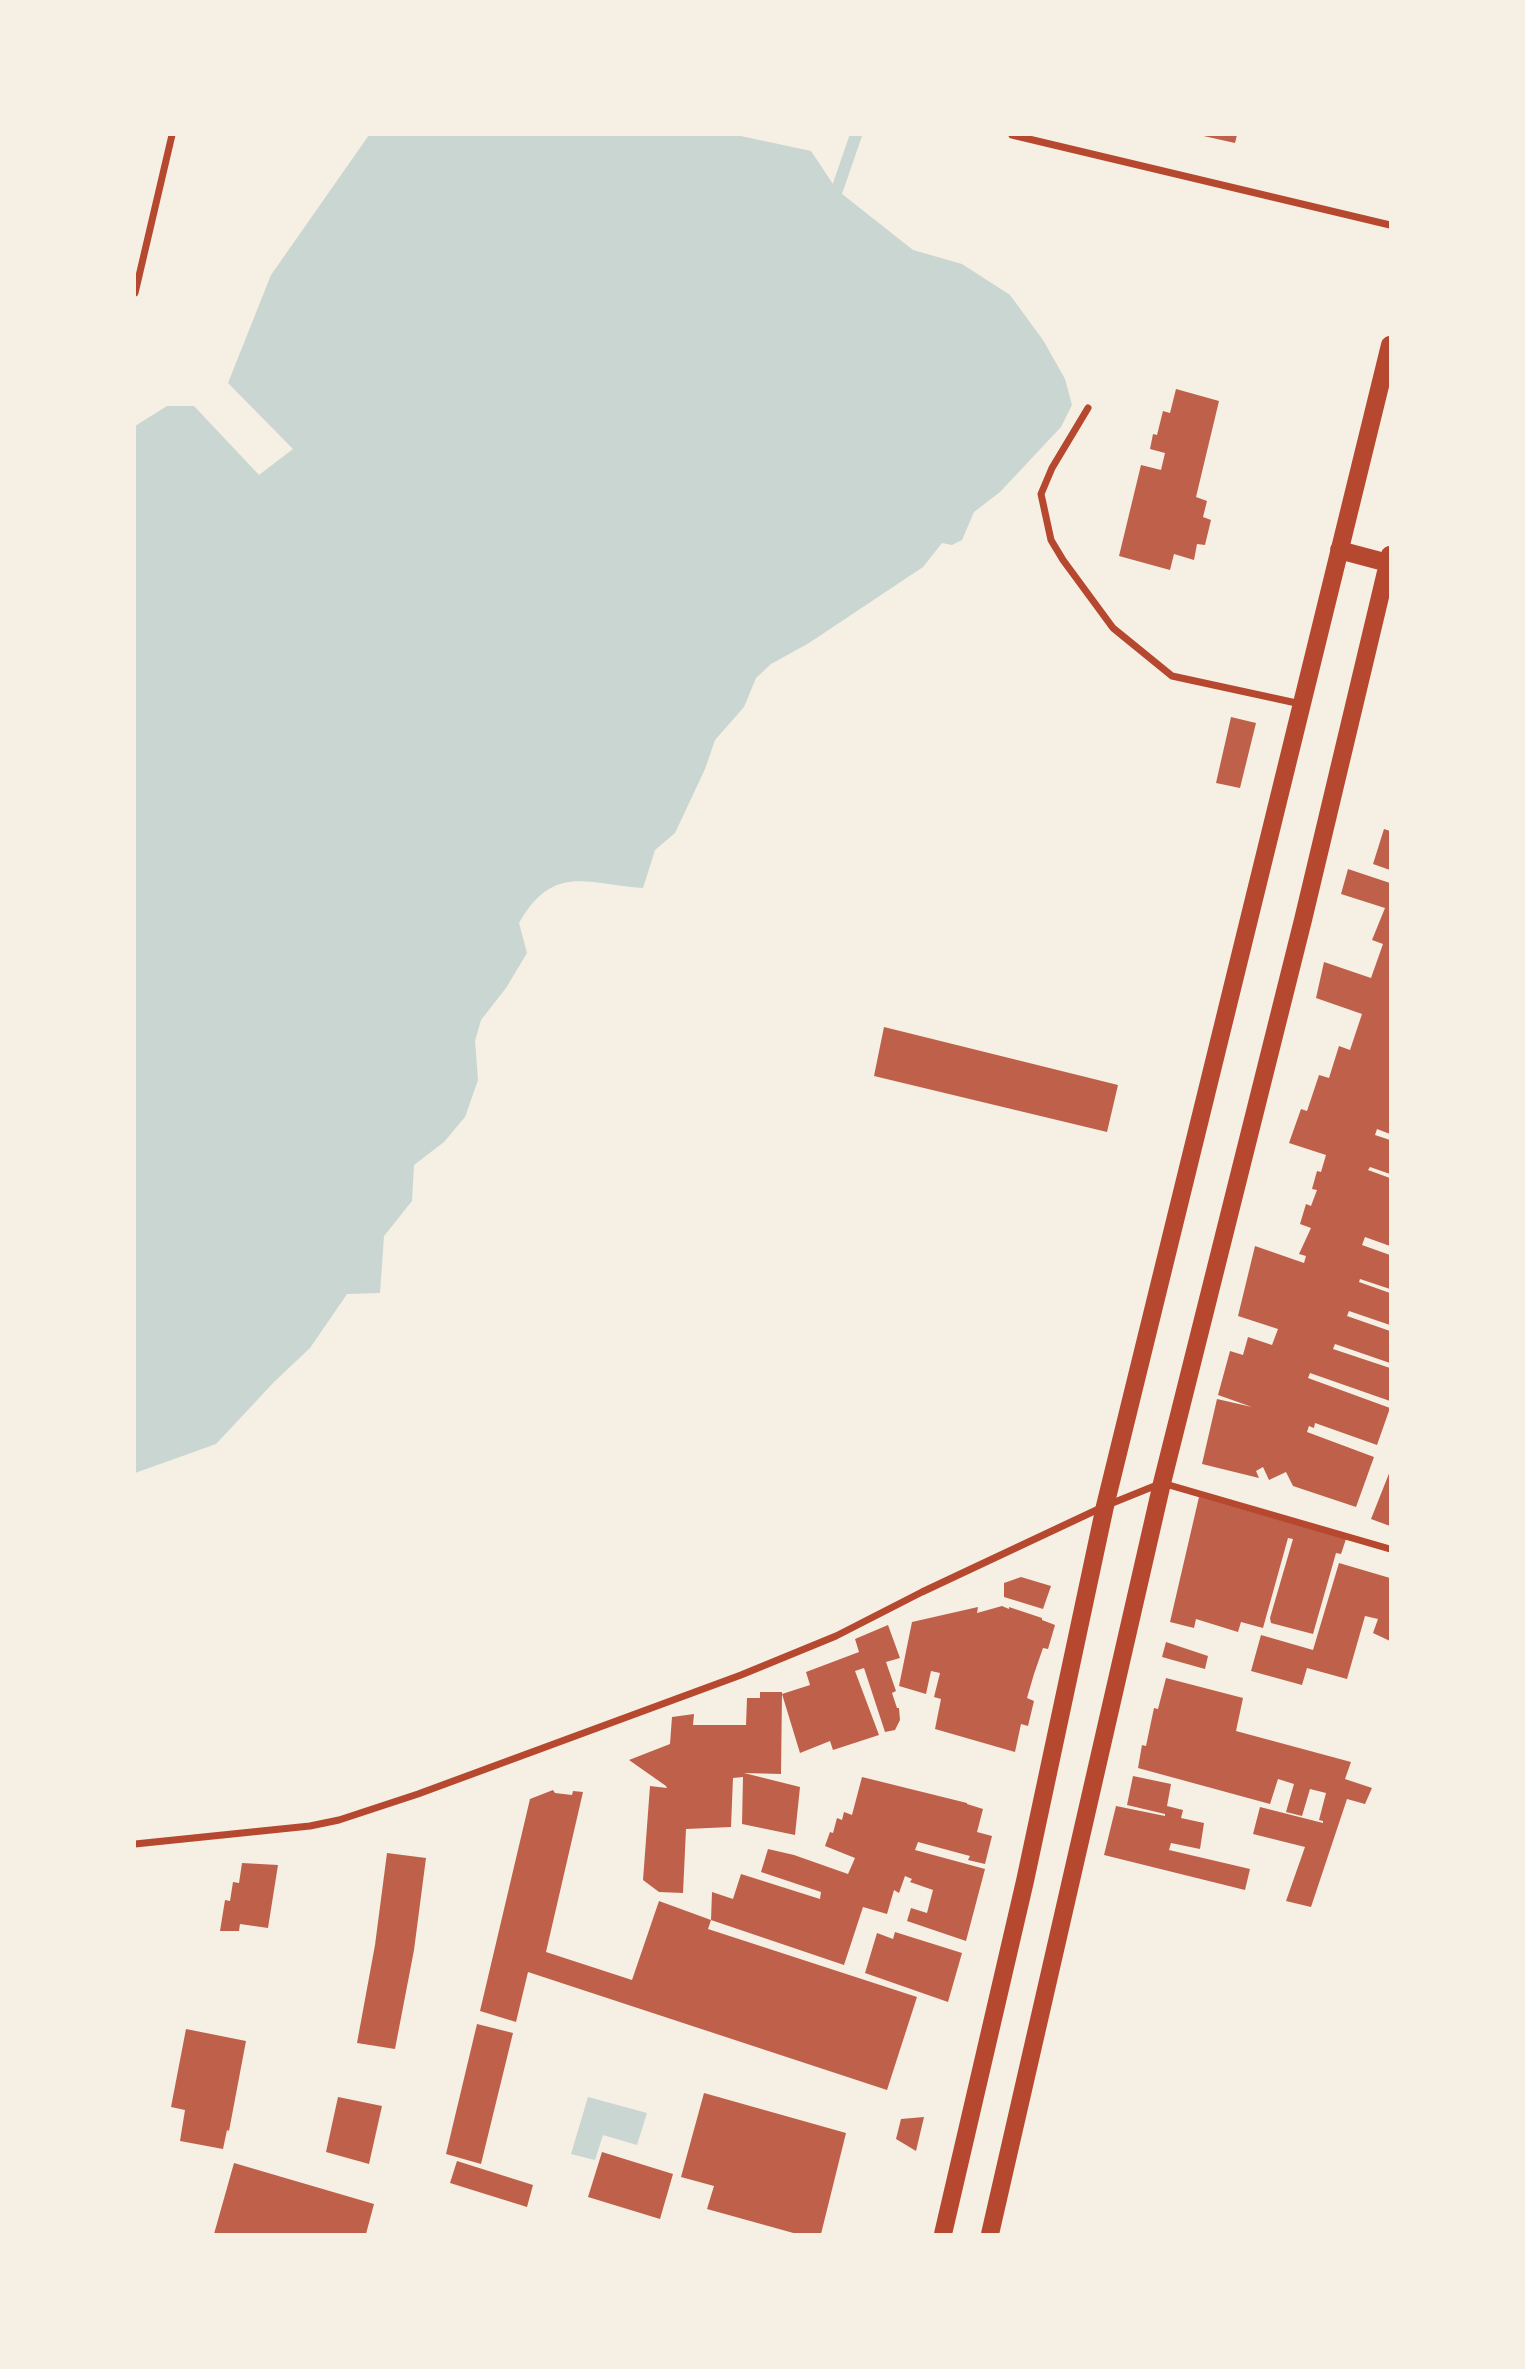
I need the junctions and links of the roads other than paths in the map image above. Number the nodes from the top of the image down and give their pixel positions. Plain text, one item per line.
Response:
1 (172, 135) edge
2 (1012, 135) edge
3 (1390, 225) edge
4 (135, 293) edge
5 (1390, 345) edge
6 (1088, 408) dead end
7 (1339, 550) junction
8 (1389, 559) edge
9 (1301, 704) junction
10 (1162, 1483) junction
11 (1105, 1506) junction
12 (1390, 1549) edge
13 (135, 1844) edge
14 (943, 2234) edge
15 (990, 2234) edge

1 - 4 street
2 - 3 street
5 - 7 main road
6 - 9 street
7 - 8 main road
7 - 9 main road
8 - 10 main road
9 - 11 main road
10 - 11 street
10 - 12 street
10 - 15 main road
11 - 13 street
11 - 14 main road

